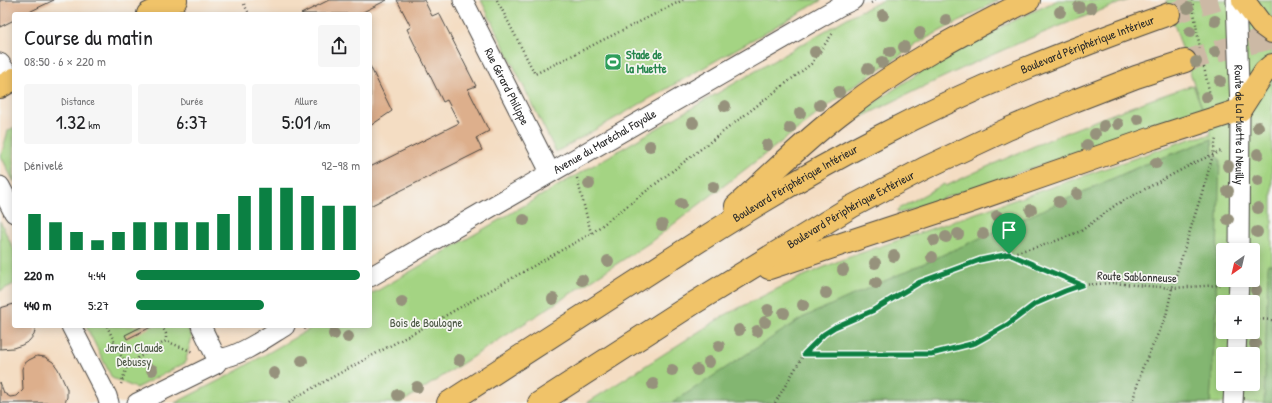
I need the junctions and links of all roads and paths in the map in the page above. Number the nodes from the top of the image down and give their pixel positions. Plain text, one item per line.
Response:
1 (176, 0) edge
2 (463, 0) edge
3 (497, 0) edge
4 (683, 0) edge
5 (1029, 0) edge
6 (1236, 0) edge
7 (1243, 0) edge
8 (846, 3) edge
9 (244, 4) dead end
10 (152, 12) edge
11 (248, 12) edge
12 (1169, 14) tunnel mouth
13 (836, 28) dead end
14 (1272, 32) edge
15 (1185, 61) tunnel mouth
16 (1272, 65) edge
17 (1240, 110) junction
18 (1216, 136) dead end
19 (1226, 149) dead end
20 (1213, 155) junction
21 (550, 172) junction
22 (576, 172) dead end
23 (0, 186) edge
24 (12, 209) edge
25 (592, 233) junction
26 (1239, 243) edge
27 (1009, 254) junction
28 (665, 263) junction
29 (372, 276) edge
30 (1216, 284) edge
31 (1082, 285) junction
32 (1172, 288) junction
33 (694, 303) junction
34 (1260, 319) edge
35 (1272, 320) edge
36 (72, 328) edge
37 (108, 328) edge
38 (163, 328) edge
39 (202, 328) edge
40 (282, 328) edge
41 (166, 341) junction
42 (198, 353) dead end
43 (804, 354) junction
44 (220, 358) junction
45 (128, 364) junction
46 (1234, 391) edge
47 (113, 395) edge
48 (137, 403) edge
49 (289, 403) edge
50 (448, 403) edge
51 (539, 403) edge
52 (775, 403) edge
53 (1132, 403) edge
54 (1233, 403) edge

1 - 10 main road
2 - 21 street, Rue Gérard Philippe
3 - 4 path
5 - 28 main road
6 - 17 street, Route de La Muette à Neuilly
7 - 14 main road
8 - 21 street, Avenue du Maréchal Fayolle
9 - 11 path
12 - 28 main road, Boulevard Périphérique Intérieur
13 - 25 path
15 - 33 main road, Boulevard Périphérique Extérieur
16 - 17 main road
17 - 26 street, Route de La Muette à Neuilly
17 - 33 main road
18 - 20 path
19 - 20 path
20 - 27 path
20 - 32 path
21 - 29 street, Avenue du Maréchal Fayolle
22 - 25 path
23 - 24 street
25 - 49 path
27 - 31 path, Route Sablonneuse
27 - 43 path
28 - 50 main road, Boulevard Périphérique Intérieur
30 - 32 path, Route Sablonneuse
31 - 32 path, Route Sablonneuse
31 - 43 path
32 - 53 path
33 - 51 main road, Boulevard Périphérique Extérieur
34 - 35 path
36 - 47 street
37 - 45 path
38 - 41 path
39 - 44 street
40 - 44 street
41 - 42 path
41 - 45 path
43 - 52 path
44 - 48 street
45 - 47 path
46 - 54 street

